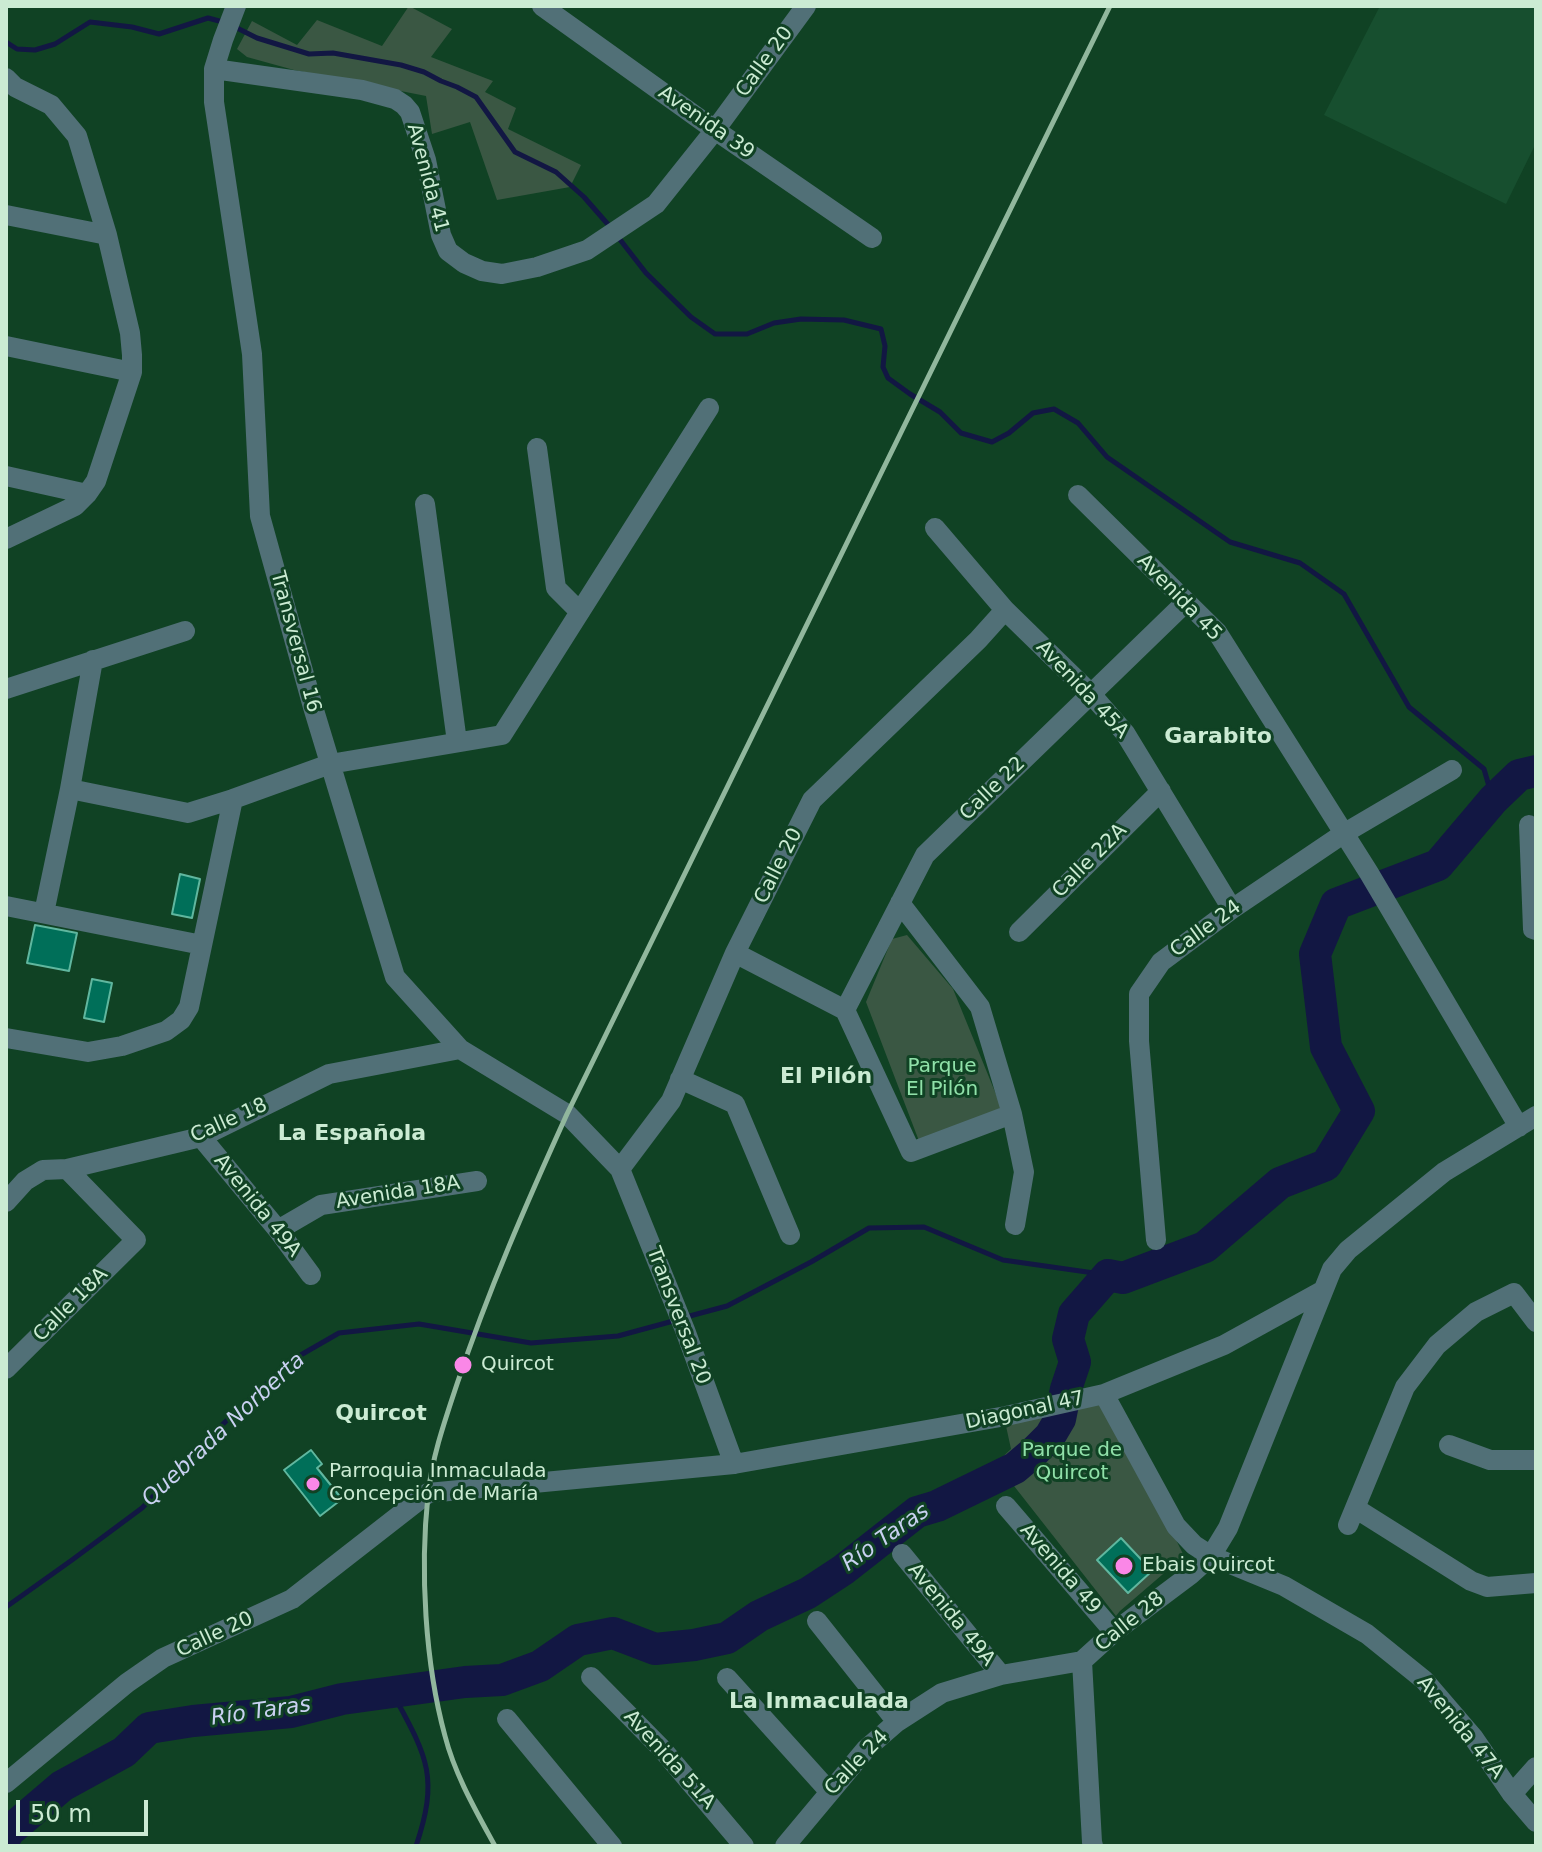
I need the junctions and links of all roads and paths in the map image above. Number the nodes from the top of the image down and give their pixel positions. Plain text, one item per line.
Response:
1 (542, 6) edge
2 (806, 6) edge
3 (235, 9) edge
4 (214, 69) junction
5 (6, 78) edge
6 (715, 130) junction
7 (6, 215) edge
8 (628, 223) joint
9 (107, 235) junction
10 (872, 238) dead end
11 (6, 346) edge
12 (132, 372) junction
13 (709, 408) dead end
14 (537, 448) dead end
15 (6, 476) edge
16 (87, 494) junction
17 (1078, 495) dead end
18 (425, 504) dead end
19 (935, 528) dead end
20 (6, 539) edge
21 (1186, 602) junction
22 (1005, 610) junction
23 (580, 612) junction
24 (185, 631) dead end
25 (93, 660) junction
26 (6, 689) edge
27 (1091, 694) junction
28 (457, 742) junction
29 (330, 764) junction
30 (1452, 770) dead end
31 (70, 789) junction
32 (1161, 791) junction
33 (233, 799) junction
34 (1529, 825) dead end
35 (1343, 834) junction
36 (900, 903) junction
37 (6, 906) edge
38 (1232, 909) junction
39 (44, 913) junction
40 (1536, 930) edge
41 (1019, 932) dead end
42 (202, 945) junction
43 (735, 953) junction
44 (845, 1010) junction
45 (6, 1038) edge
46 (460, 1049) junction
47 (680, 1079) junction
48 (1012, 1114) junction
49 (1528, 1121) edge
50 (201, 1137) junction
51 (67, 1169) junction
52 (620, 1169) junction
53 (477, 1181) dead end
54 (6, 1202) edge
55 (1015, 1225) dead end
56 (278, 1230) junction
57 (790, 1235) dead end
58 (1156, 1240) dead end
59 (311, 1275) dead end
60 (1322, 1291) junction
61 (1536, 1322) edge
62 (6, 1369) edge
63 (1104, 1394) junction
64 (1449, 1445) dead end
65 (1536, 1460) edge
66 (734, 1464) junction
67 (428, 1493) joint
68 (1006, 1506) dead end
69 (902, 1554) dead end
70 (1211, 1556) junction
71 (1536, 1583) edge
72 (817, 1621) dead end
73 (1114, 1632) junction
74 (1082, 1661) junction
75 (1001, 1675) junction
76 (591, 1677) dead end
77 (727, 1678) dead end
78 (507, 1719) dead end
79 (897, 1722) junction
80 (1536, 1767) edge
81 (6, 1783) edge
82 (829, 1791) junction
83 (1512, 1794) junction
84 (1536, 1822) edge
85 (612, 1846) edge
86 (744, 1846) edge
87 (785, 1846) edge
88 (1093, 1846) edge

1 - 6 street, Avenida 39
2 - 6 street, Calle 20
3 - 4 street, Transversal 16
4 - 8 street, Avenida 41
4 - 29 street, Transversal 16
5 - 9 street
6 - 8 street, Calle 20
6 - 10 street, Avenida 39
7 - 9 street
9 - 12 street
11 - 12 street
12 - 16 street
13 - 23 street
14 - 23 street
15 - 16 street
16 - 20 street
17 - 21 street, Avenida 45
18 - 28 street
19 - 22 street, Avenida 45A
21 - 27 street, Calle 22
21 - 35 street, Avenida 45
22 - 27 street, Avenida 45A
22 - 43 street, Calle 20
23 - 28 street
24 - 25 street
25 - 26 street
25 - 31 street
27 - 32 street, Avenida 45A
27 - 36 street, Calle 22
28 - 29 street
29 - 33 street
29 - 46 street, Transversal 16
30 - 35 street, Calle 24
31 - 33 street
31 - 39 street
32 - 38 street, Avenida 45A
32 - 41 street, Calle 22A
33 - 42 street
34 - 40 street
35 - 38 street, Calle 24
35 - 49 street, Avenida 45
36 - 44 street, Calle 22
36 - 48 street
37 - 39 street
38 - 58 street, Calle 24
39 - 42 street
42 - 45 street
43 - 44 street
43 - 47 street, Calle 20
44 - 48 street
46 - 50 street, Calle 18
46 - 52 street, Transversal 16
47 - 52 street, Calle 20
47 - 57 street
48 - 55 street
49 - 60 street
50 - 51 street, Calle 18
50 - 56 street, Avenida 49A
51 - 54 street, Calle 18
51 - 62 street, Calle 18A
52 - 66 street, Transversal 20
53 - 56 street, Avenida 18A
56 - 59 street, Avenida 49A
60 - 63 street, Diagonal 47
60 - 70 street, Calle 28
61 - 71 street
63 - 66 street, Diagonal 47
63 - 70 street, Avenida 47A
64 - 65 street
66 - 67 street, Diagonal 47
67 - 81 street, Calle 20
68 - 73 street, Avenida 49
69 - 75 street, Avenida 49A
70 - 73 street, Calle 28
70 - 83 street, Avenida 47A
72 - 79 street
73 - 74 street, Calle 28
74 - 75 street, Calle 24
74 - 88 street, Calle 28
75 - 79 street, Calle 24
76 - 86 street, Avenida 51A
77 - 82 street
78 - 85 street
79 - 82 street, Calle 24
80 - 83 street
82 - 87 street, Calle 24
83 - 84 street, Avenida 47A

